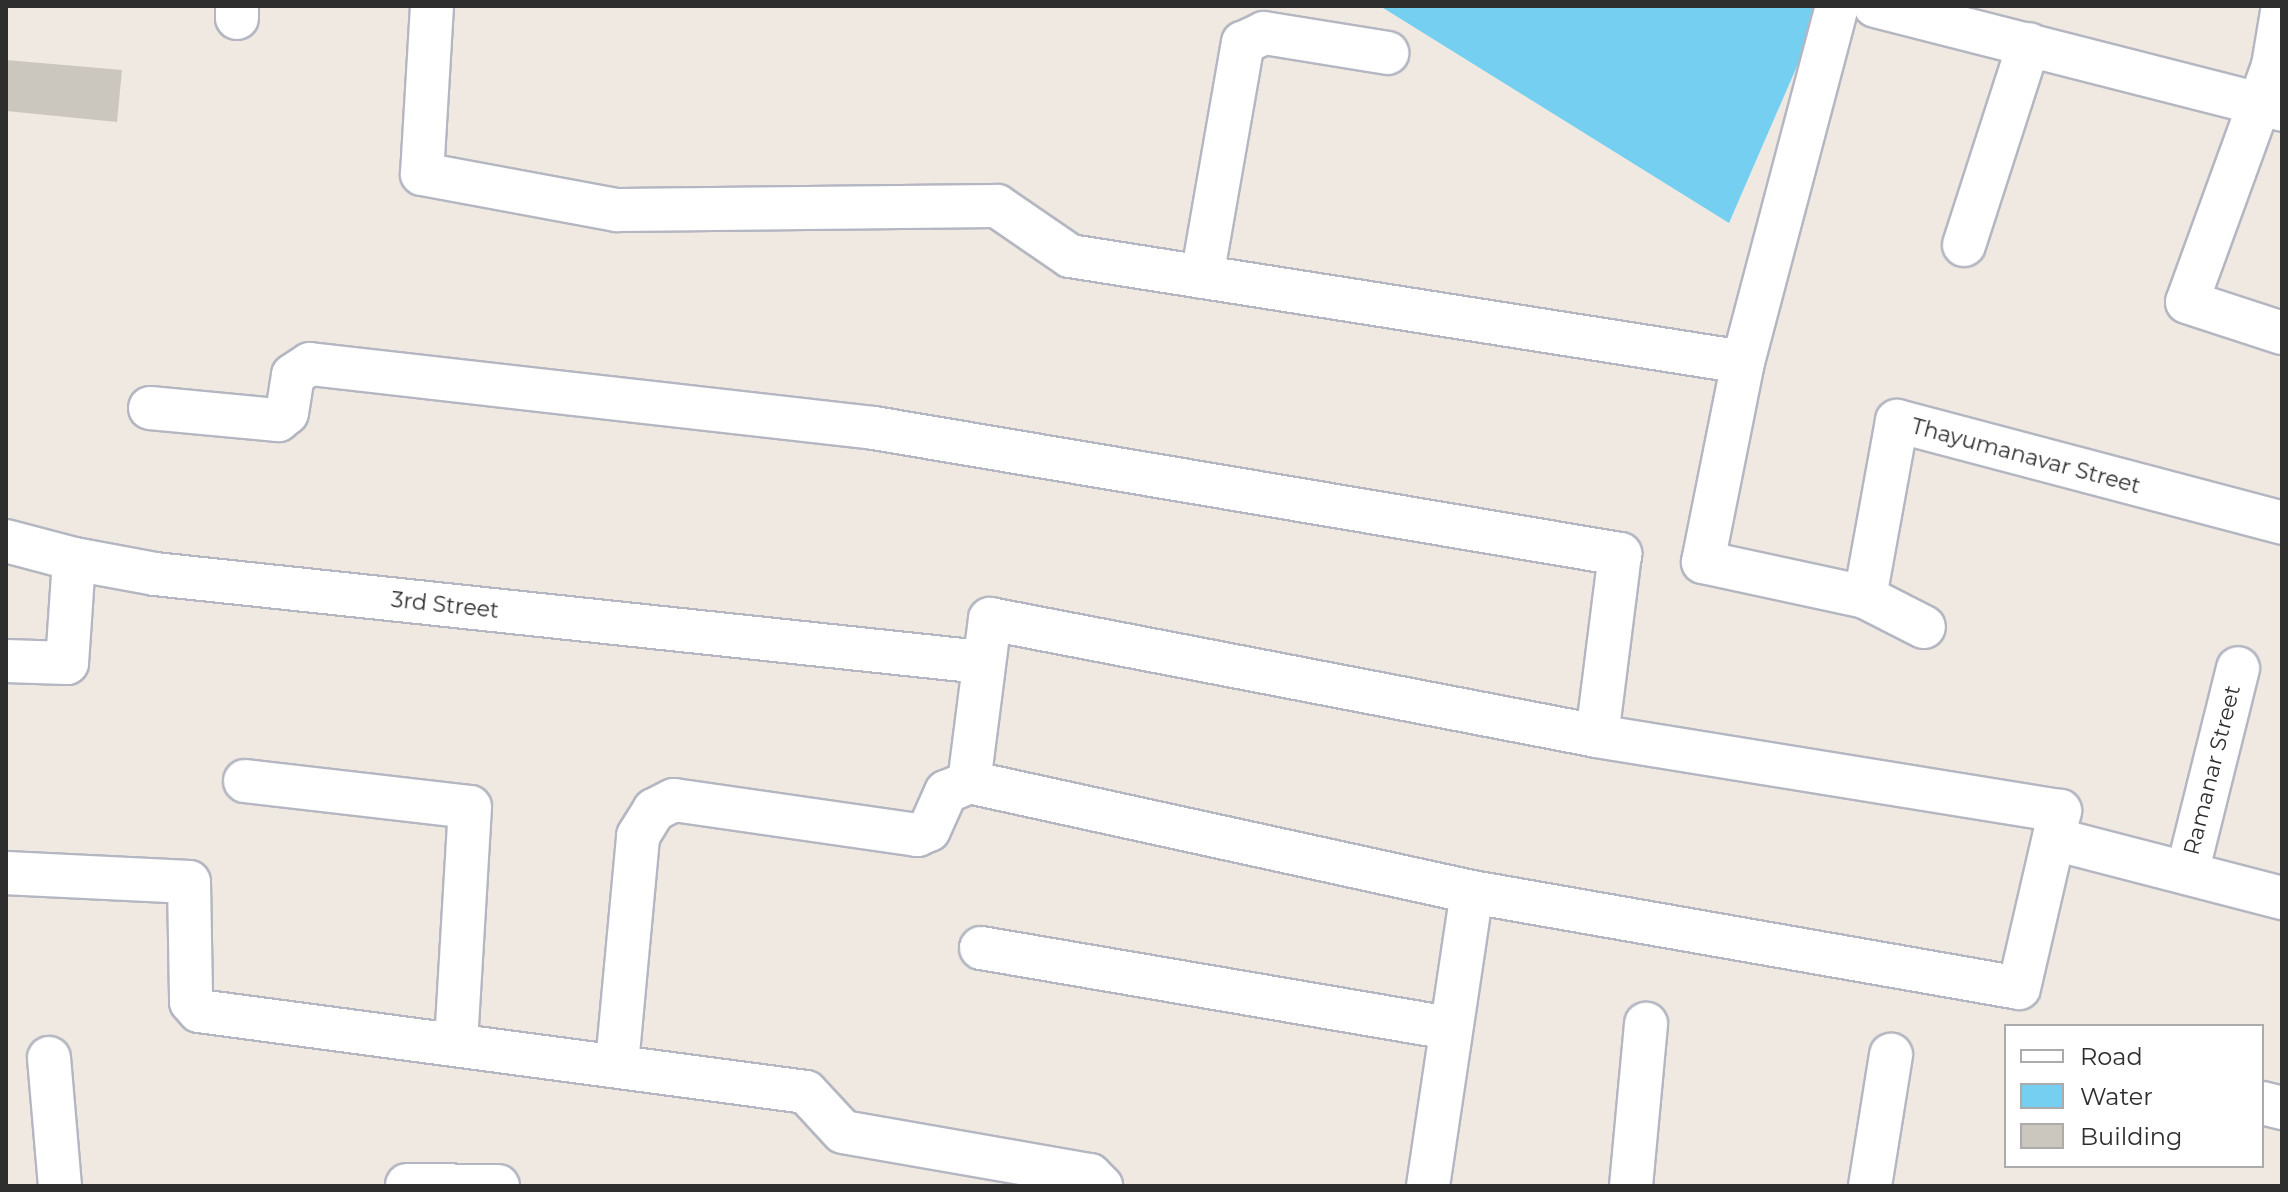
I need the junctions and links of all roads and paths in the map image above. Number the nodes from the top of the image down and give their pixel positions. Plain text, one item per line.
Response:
1 (432, 6) edge
2 (1837, 6) edge
3 (1875, 6) edge
4 (2282, 12) edge
5 (2029, 44) junction
6 (1387, 53) dead end
7 (2271, 106) edge
8 (1964, 245) dead end
9 (1202, 277) junction
10 (2282, 333) edge
11 (1743, 362) junction
12 (150, 408) dead end
13 (2282, 523) edge
14 (6, 541) edge
15 (74, 559) junction
16 (1865, 597) junction
17 (1924, 627) dead end
18 (6, 661) edge
19 (981, 662) junction
20 (2238, 668) dead end
21 (1597, 736) junction
22 (245, 781) dead end
23 (969, 782) junction
24 (2054, 839) junction
25 (6, 873) edge
26 (2187, 873) junction
27 (1472, 892) junction
28 (2282, 898) edge
29 (981, 948) dead end
30 (1646, 1024) dead end
31 (1451, 1028) junction
32 (456, 1040) junction
33 (1891, 1055) dead end
34 (49, 1058) dead end
35 (617, 1064) junction
36 (407, 1185) edge
37 (60, 1186) edge
38 (498, 1186) edge
39 (1101, 1186) edge
40 (1428, 1186) edge
41 (1631, 1186) edge
42 (1870, 1186) edge

1 - 9 street
2 - 11 street
3 - 5 street
4 - 7 street
5 - 7 street
5 - 8 street
6 - 9 street
7 - 10 street
9 - 11 street
11 - 16 street
12 - 21 street
13 - 16 street, Thayumanavar Street
14 - 15 street, 3rd Street
15 - 18 street
15 - 19 street, 3rd Street
16 - 17 street
19 - 21 street
19 - 23 street
20 - 26 street, Ramanar Street
21 - 24 street
22 - 32 street
23 - 27 street
23 - 35 street
24 - 26 street
24 - 27 street
25 - 32 street
26 - 28 street
27 - 31 street
29 - 31 street
30 - 41 street
31 - 40 street
32 - 35 street
33 - 42 street
34 - 37 street
35 - 39 street
36 - 38 street

